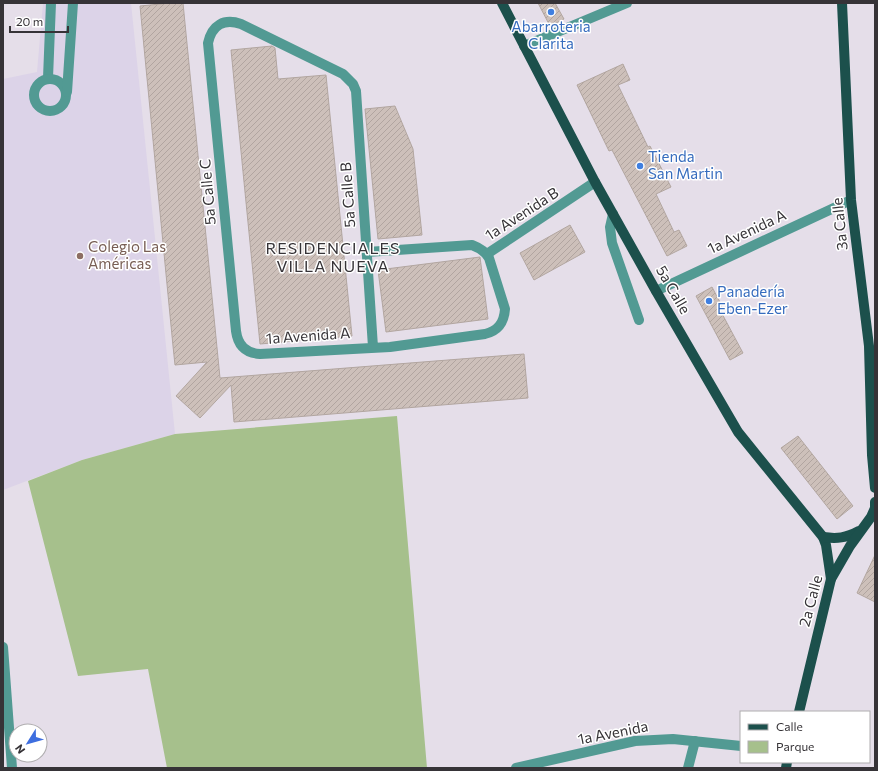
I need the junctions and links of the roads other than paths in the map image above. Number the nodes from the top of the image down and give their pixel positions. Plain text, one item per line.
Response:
1 (51, 3) edge
2 (73, 3) edge
3 (502, 3) edge
4 (627, 3) edge
5 (842, 3) edge
6 (524, 46) junction
7 (343, 74) joint
8 (48, 78) junction
9 (67, 94) junction
10 (595, 182) junction
11 (851, 200) junction
12 (613, 214) junction
13 (367, 252) junction
14 (487, 254) junction
15 (656, 291) junction
16 (639, 320) dead end
17 (373, 347) junction
18 (246, 350) joint
19 (875, 488) edge
20 (875, 502) edge
21 (875, 508) edge
22 (860, 531) junction
23 (823, 537) junction
24 (831, 580) junction
25 (3, 647) edge
26 (799, 711) edge
27 (695, 741) junction
28 (740, 746) edge
29 (12, 768) edge
30 (516, 768) edge
31 (688, 768) edge

1 - 8 street
2 - 9 street
3 - 6 main road, 5a Calle
4 - 6 street
5 - 11 main road, 3a Calle
6 - 10 main road, 5a Calle
7 - 13 street, 5a Calle B
7 - 18 street, 5a Calle C
8 - 9 street
8 - 9 street
10 - 12 main road, 5a Calle
10 - 14 street, 1a Avenida B
11 - 15 street, 1a Avenida A
11 - 19 main road, 3a Calle
12 - 15 main road, 5a Calle
12 - 16 street
13 - 14 street, 1a Avenida B
13 - 17 street, 5a Calle B
14 - 17 street
15 - 23 main road, 5a Calle
17 - 18 street, 1a Avenida A
20 - 21 main road
21 - 22 main road, 2a Calle
22 - 23 main road
22 - 24 main road, 2a Calle
23 - 24 main road, 5a Calle
24 - 26 main road, 2a Calle
25 - 29 street
27 - 28 street, 1a Avenida
27 - 30 street, 1a Avenida
27 - 31 street

